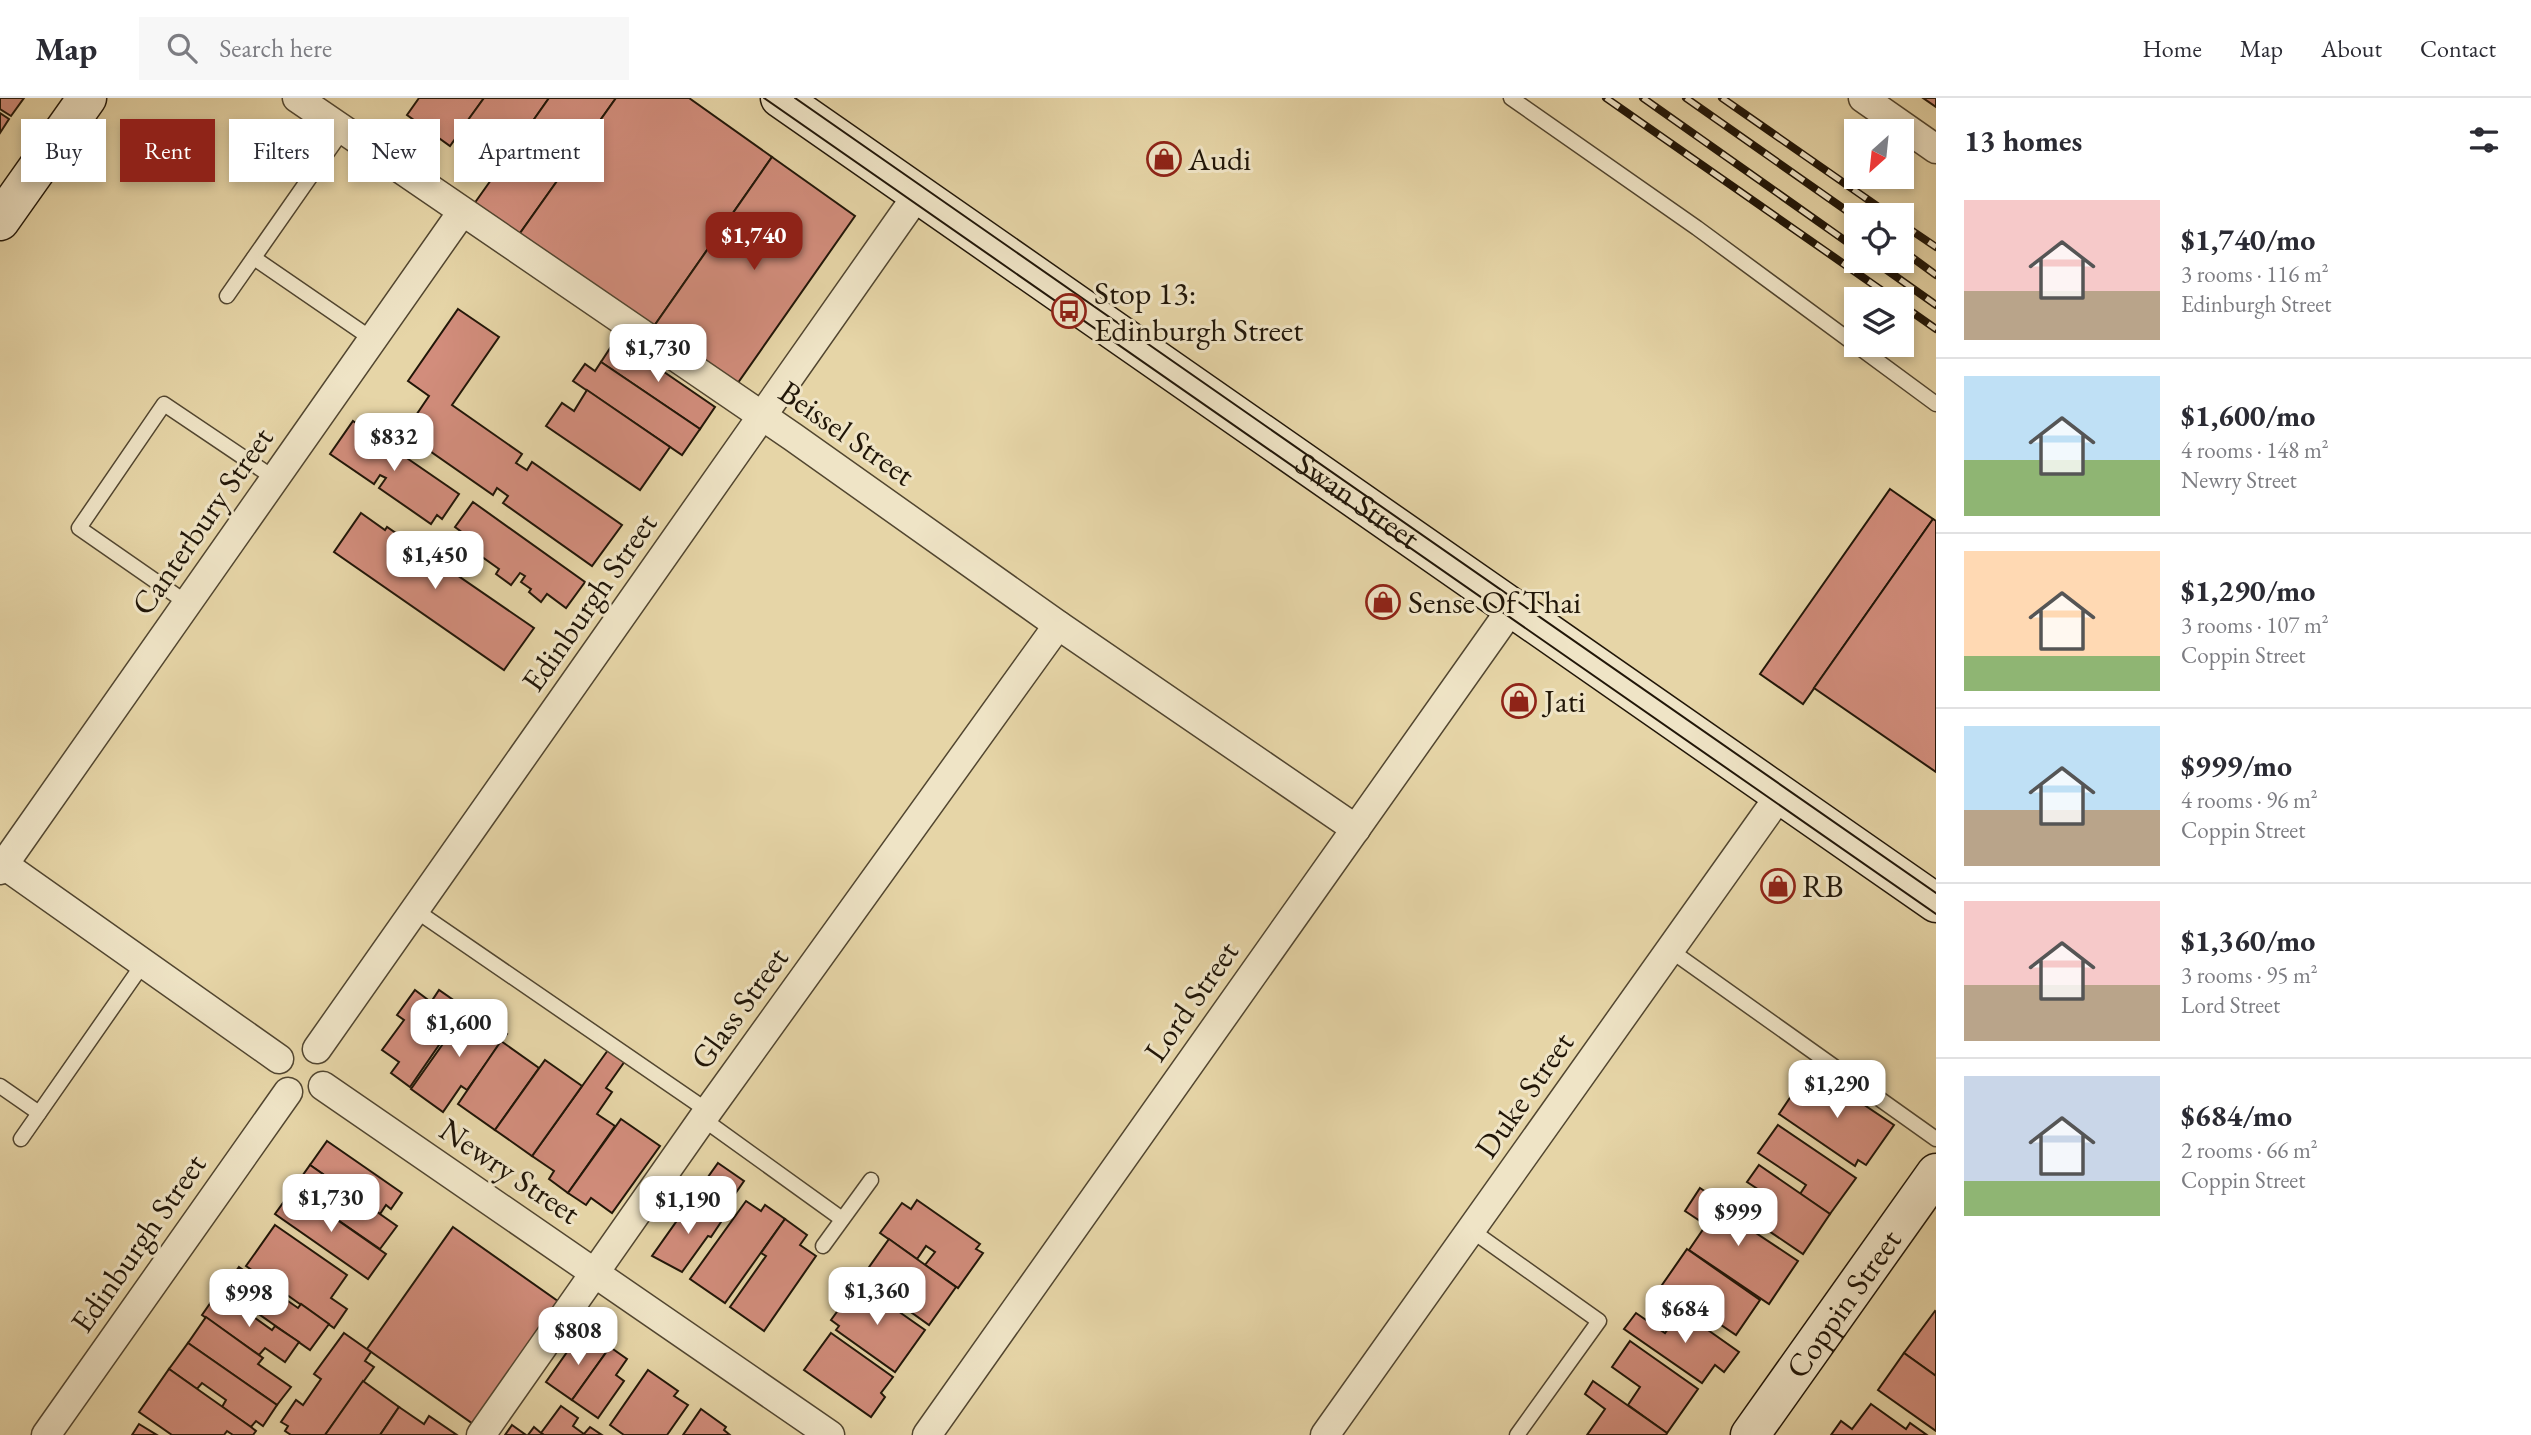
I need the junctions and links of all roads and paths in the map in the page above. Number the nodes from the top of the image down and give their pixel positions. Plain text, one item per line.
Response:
1 (87, 98) edge
2 (297, 98) edge
3 (780, 98) edge
4 (1511, 98) edge
5 (1863, 98) edge
6 (343, 130) junction
7 (1936, 149) edge
8 (918, 194) junction
9 (462, 212) junction
10 (0, 221) edge
11 (254, 258) junction
12 (227, 296) dead end
13 (372, 338) junction
14 (1936, 404) edge
15 (762, 416) junction
16 (274, 478) junction
17 (187, 603) junction
18 (1512, 608) junction
19 (1059, 625) junction
20 (1780, 795) junction
21 (1356, 828) junction
22 (1, 866) edge
23 (1936, 903) edge
24 (415, 909) junction
25 (1670, 950) junction
26 (143, 964) junction
27 (317, 1049) junction
28 (279, 1059) junction
29 (0, 1086) edge
30 (323, 1086) junction
31 (288, 1092) junction
32 (39, 1113) junction
33 (706, 1115) junction
34 (21, 1139) dead end
35 (1936, 1139) edge
36 (1936, 1173) edge
37 (871, 1180) dead end
38 (842, 1219) junction
39 (1471, 1230) junction
40 (823, 1246) dead end
41 (595, 1272) junction
42 (46, 1435) edge
43 (481, 1435) edge
44 (830, 1435) edge
45 (927, 1435) edge
46 (1325, 1435) edge
47 (1517, 1435) edge
48 (1750, 1435) edge

1 - 10 main road
2 - 6 street, Beissel Street
3 - 8 main road, Swan Street
4 - 14 lane
5 - 7 street
6 - 9 street, Beissel Street
6 - 11 lane
8 - 15 street, Edinburgh Street
8 - 18 main road, Swan Street
9 - 13 street, Canterbury Street
9 - 15 street, Beissel Street
11 - 12 lane
11 - 13 lane
13 - 16 street, Canterbury Street
15 - 19 street, Beissel Street
15 - 24 street, Edinburgh Street
16 - 17 street, Canterbury Street
16 - 17 lane
17 - 22 street, Canterbury Street
18 - 20 main road, Swan Street
18 - 21 street, Lord Street
19 - 21 street, Beissel Street
19 - 33 street, Glass Street
20 - 23 main road, Swan Street
20 - 25 street, Duke Street
21 - 45 street, Lord Street
22 - 26 street
24 - 27 street, Edinburgh Street
24 - 33 lane
25 - 35 lane
25 - 39 street, Duke Street
26 - 28 street
26 - 32 lane
27 - 28 street
27 - 30 street
28 - 31 street
29 - 32 lane
30 - 31 street
30 - 41 street, Newry Street
31 - 42 street, Edinburgh Street
32 - 34 lane
33 - 38 lane
33 - 41 street, Glass Street
36 - 48 main road, Coppin Street
37 - 38 lane
38 - 40 lane
39 - 46 street, Duke Street
39 - 47 lane
41 - 43 street, Glass Street
41 - 44 street, Newry Street

